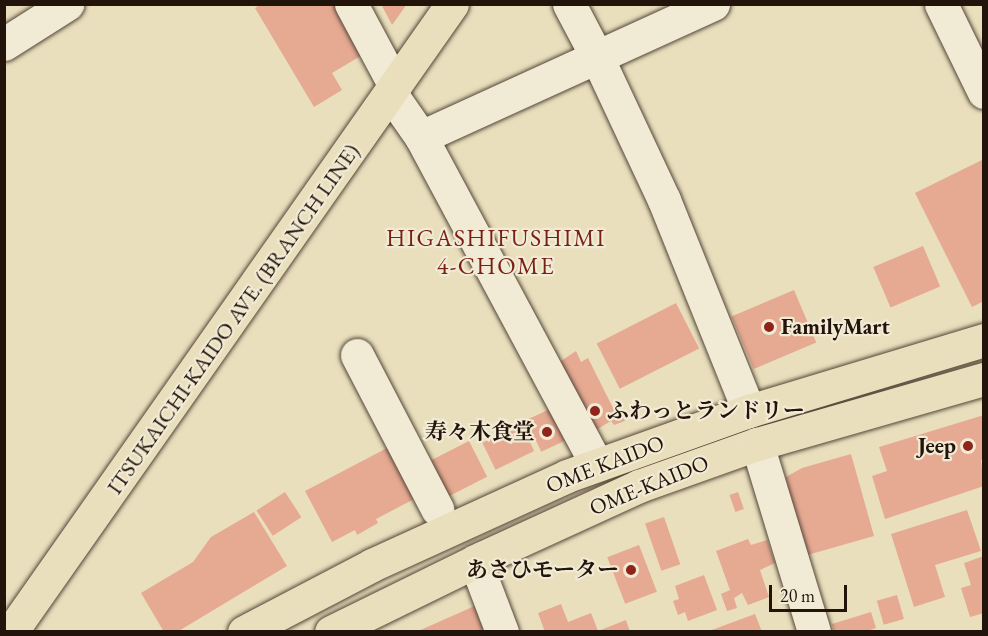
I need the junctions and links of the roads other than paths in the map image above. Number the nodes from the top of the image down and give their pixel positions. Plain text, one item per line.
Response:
1 (68, 4) edge
2 (351, 4) edge
3 (452, 4) edge
4 (569, 4) edge
5 (713, 4) edge
6 (941, 4) edge
7 (4, 44) edge
8 (597, 57) junction
9 (393, 90) junction
10 (984, 92) edge
11 (421, 137) junction
12 (984, 340) edge
13 (357, 355) dead end
14 (984, 379) edge
15 (748, 411) junction
16 (757, 444) junction
17 (597, 465) junction
18 (438, 509) dead end
19 (474, 561) junction
20 (11, 632) edge
21 (244, 632) edge
22 (331, 632) edge
23 (502, 632) edge
24 (814, 632) edge

1 - 7 street
2 - 9 street
3 - 9 main road, ITSUKAICHI-KAIDO AVE. (BRANCH LINE)
4 - 8 street
5 - 8 street
6 - 10 street
8 - 11 street
8 - 15 street
9 - 11 street
9 - 20 main road, ITSUKAICHI-KAIDO AVE. (BRANCH LINE)
11 - 17 street
12 - 15 main road, OME KAIDO
13 - 18 street
14 - 16 main road, OME-KAIDO
15 - 17 main road, OME KAIDO
16 - 19 main road, OME-KAIDO
16 - 24 street
17 - 21 main road, OME KAIDO
19 - 22 main road, OME-KAIDO
19 - 23 street

